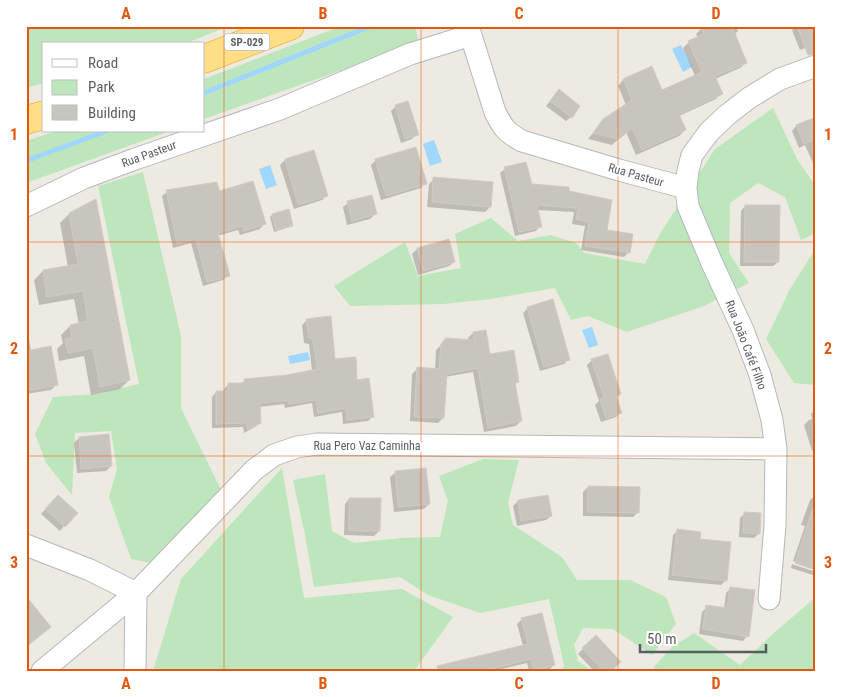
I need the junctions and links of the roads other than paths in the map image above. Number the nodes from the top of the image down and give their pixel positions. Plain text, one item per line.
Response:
1 (290, 26) edge
2 (469, 31) edge
3 (205, 59) edge
4 (816, 66) edge
5 (42, 116) edge
6 (26, 120) edge
7 (686, 188) junction
8 (26, 206) edge
9 (776, 449) junction
10 (26, 545) edge
11 (136, 593) junction
12 (769, 599) dead end
13 (42, 671) edge
14 (135, 671) edge

1 - 3 highway, SP-029
2 - 7 street, Rua Pasteur
2 - 8 street, Rua Pasteur
4 - 7 street
5 - 6 highway
7 - 9 street, Rua João Café Filho
9 - 11 street, Rua Pero Vaz Caminha
9 - 12 street, Rua João Café Filho
10 - 11 street
11 - 13 street, Rua Pero Vaz Caminha
11 - 14 street

